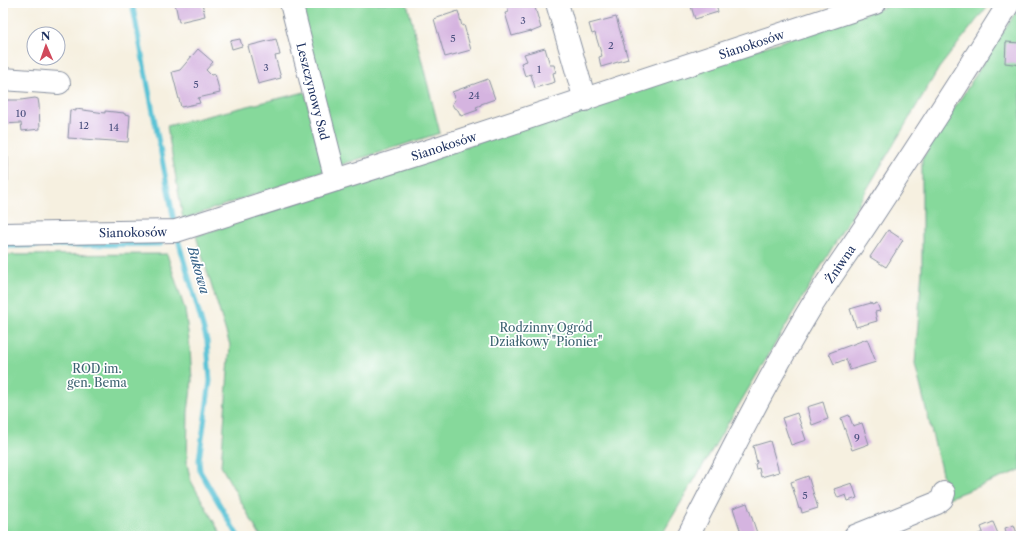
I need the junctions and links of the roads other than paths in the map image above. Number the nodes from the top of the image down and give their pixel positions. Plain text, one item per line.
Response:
1 (291, 3) edge
2 (557, 3) edge
3 (875, 3) edge
4 (1009, 3) edge
5 (3, 79) edge
6 (59, 83) dead end
7 (585, 100) junction
8 (336, 180) junction
9 (3, 234) edge
10 (944, 493) dead end
11 (688, 536) edge
12 (855, 536) edge

1 - 8 street, Leszczynowy Sad
2 - 7 street
3 - 7 street, Sianokosów
4 - 11 street, Żniwna
5 - 6 street
7 - 8 street, Sianokosów
8 - 9 street, Sianokosów
10 - 12 street

